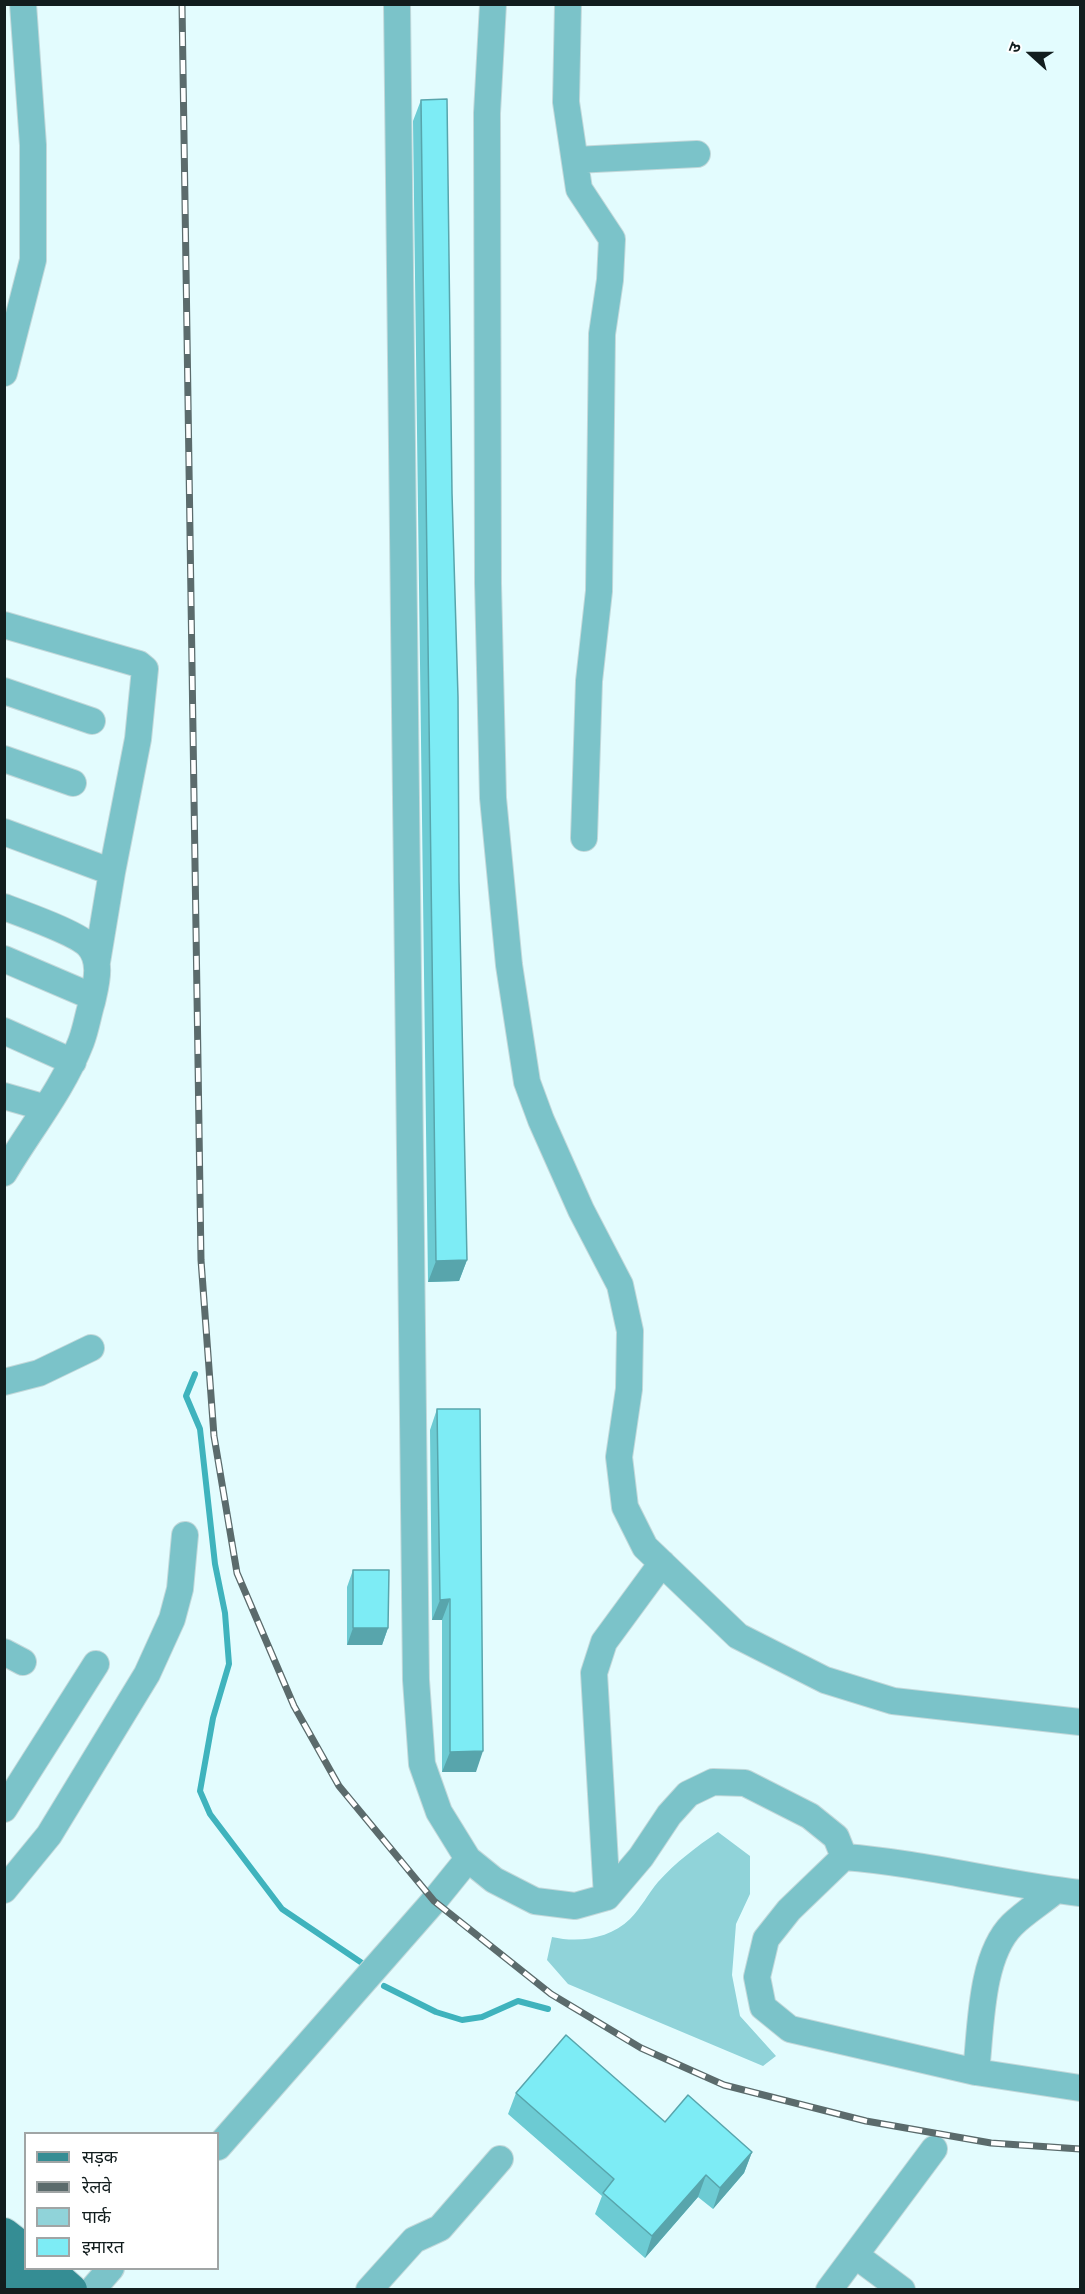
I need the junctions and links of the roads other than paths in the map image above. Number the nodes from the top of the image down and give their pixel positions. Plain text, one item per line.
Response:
1 (23, 4) edge
2 (398, 4) edge
3 (493, 4) edge
4 (568, 4) edge
5 (697, 154) dead end
6 (575, 160) junction
7 (4, 373) edge
8 (4, 625) edge
9 (4, 691) edge
10 (92, 721) dead end
11 (4, 759) edge
12 (73, 783) dead end
13 (4, 832) edge
14 (584, 838) dead end
15 (112, 872) junction
16 (4, 907) edge
17 (4, 959) edge
18 (97, 962) junction
19 (93, 998) junction
20 (4, 1031) edge
21 (73, 1062) junction
22 (4, 1096) edge
23 (46, 1108) junction
24 (4, 1173) edge
25 (91, 1348) dead end
26 (4, 1382) edge
27 (185, 1535) dead end
28 (662, 1563) junction
29 (96, 1664) dead end
30 (1080, 1722) edge
31 (4, 1809) edge
32 (843, 1857) junction
33 (468, 1859) junction
34 (4, 1890) edge
35 (1068, 1892) edge
36 (607, 1896) junction
37 (976, 2072) junction
38 (1080, 2088) edge
39 (219, 2146) edge
40 (934, 2148) dead end
41 (500, 2159) dead end
42 (4, 2234) edge
43 (24, 2250) edge
44 (855, 2255) junction
45 (4, 2266) edge
46 (48, 2270) edge
47 (109, 2270) edge
48 (31, 2289) edge
49 (71, 2289) edge
50 (92, 2289) edge
51 (369, 2289) edge
52 (829, 2289) edge
53 (902, 2289) edge

1 - 7 street
2 - 33 street
3 - 28 street
4 - 6 street
5 - 6 street
6 - 14 street
8 - 15 street
9 - 10 street
11 - 12 street
13 - 15 street
15 - 18 street
16 - 18 street
17 - 19 street
18 - 19 street
19 - 21 street
20 - 21 street
21 - 23 street
22 - 23 street
23 - 24 street
25 - 26 street
27 - 34 street
28 - 30 street
28 - 36 street
29 - 31 street
32 - 35 street
32 - 36 street
32 - 37 street
33 - 36 street
33 - 39 street
35 - 37 street
37 - 38 street
40 - 44 street
41 - 51 street
42 - 43 main road
44 - 52 street
44 - 53 street
45 - 48 main road
46 - 49 main road
47 - 50 street

